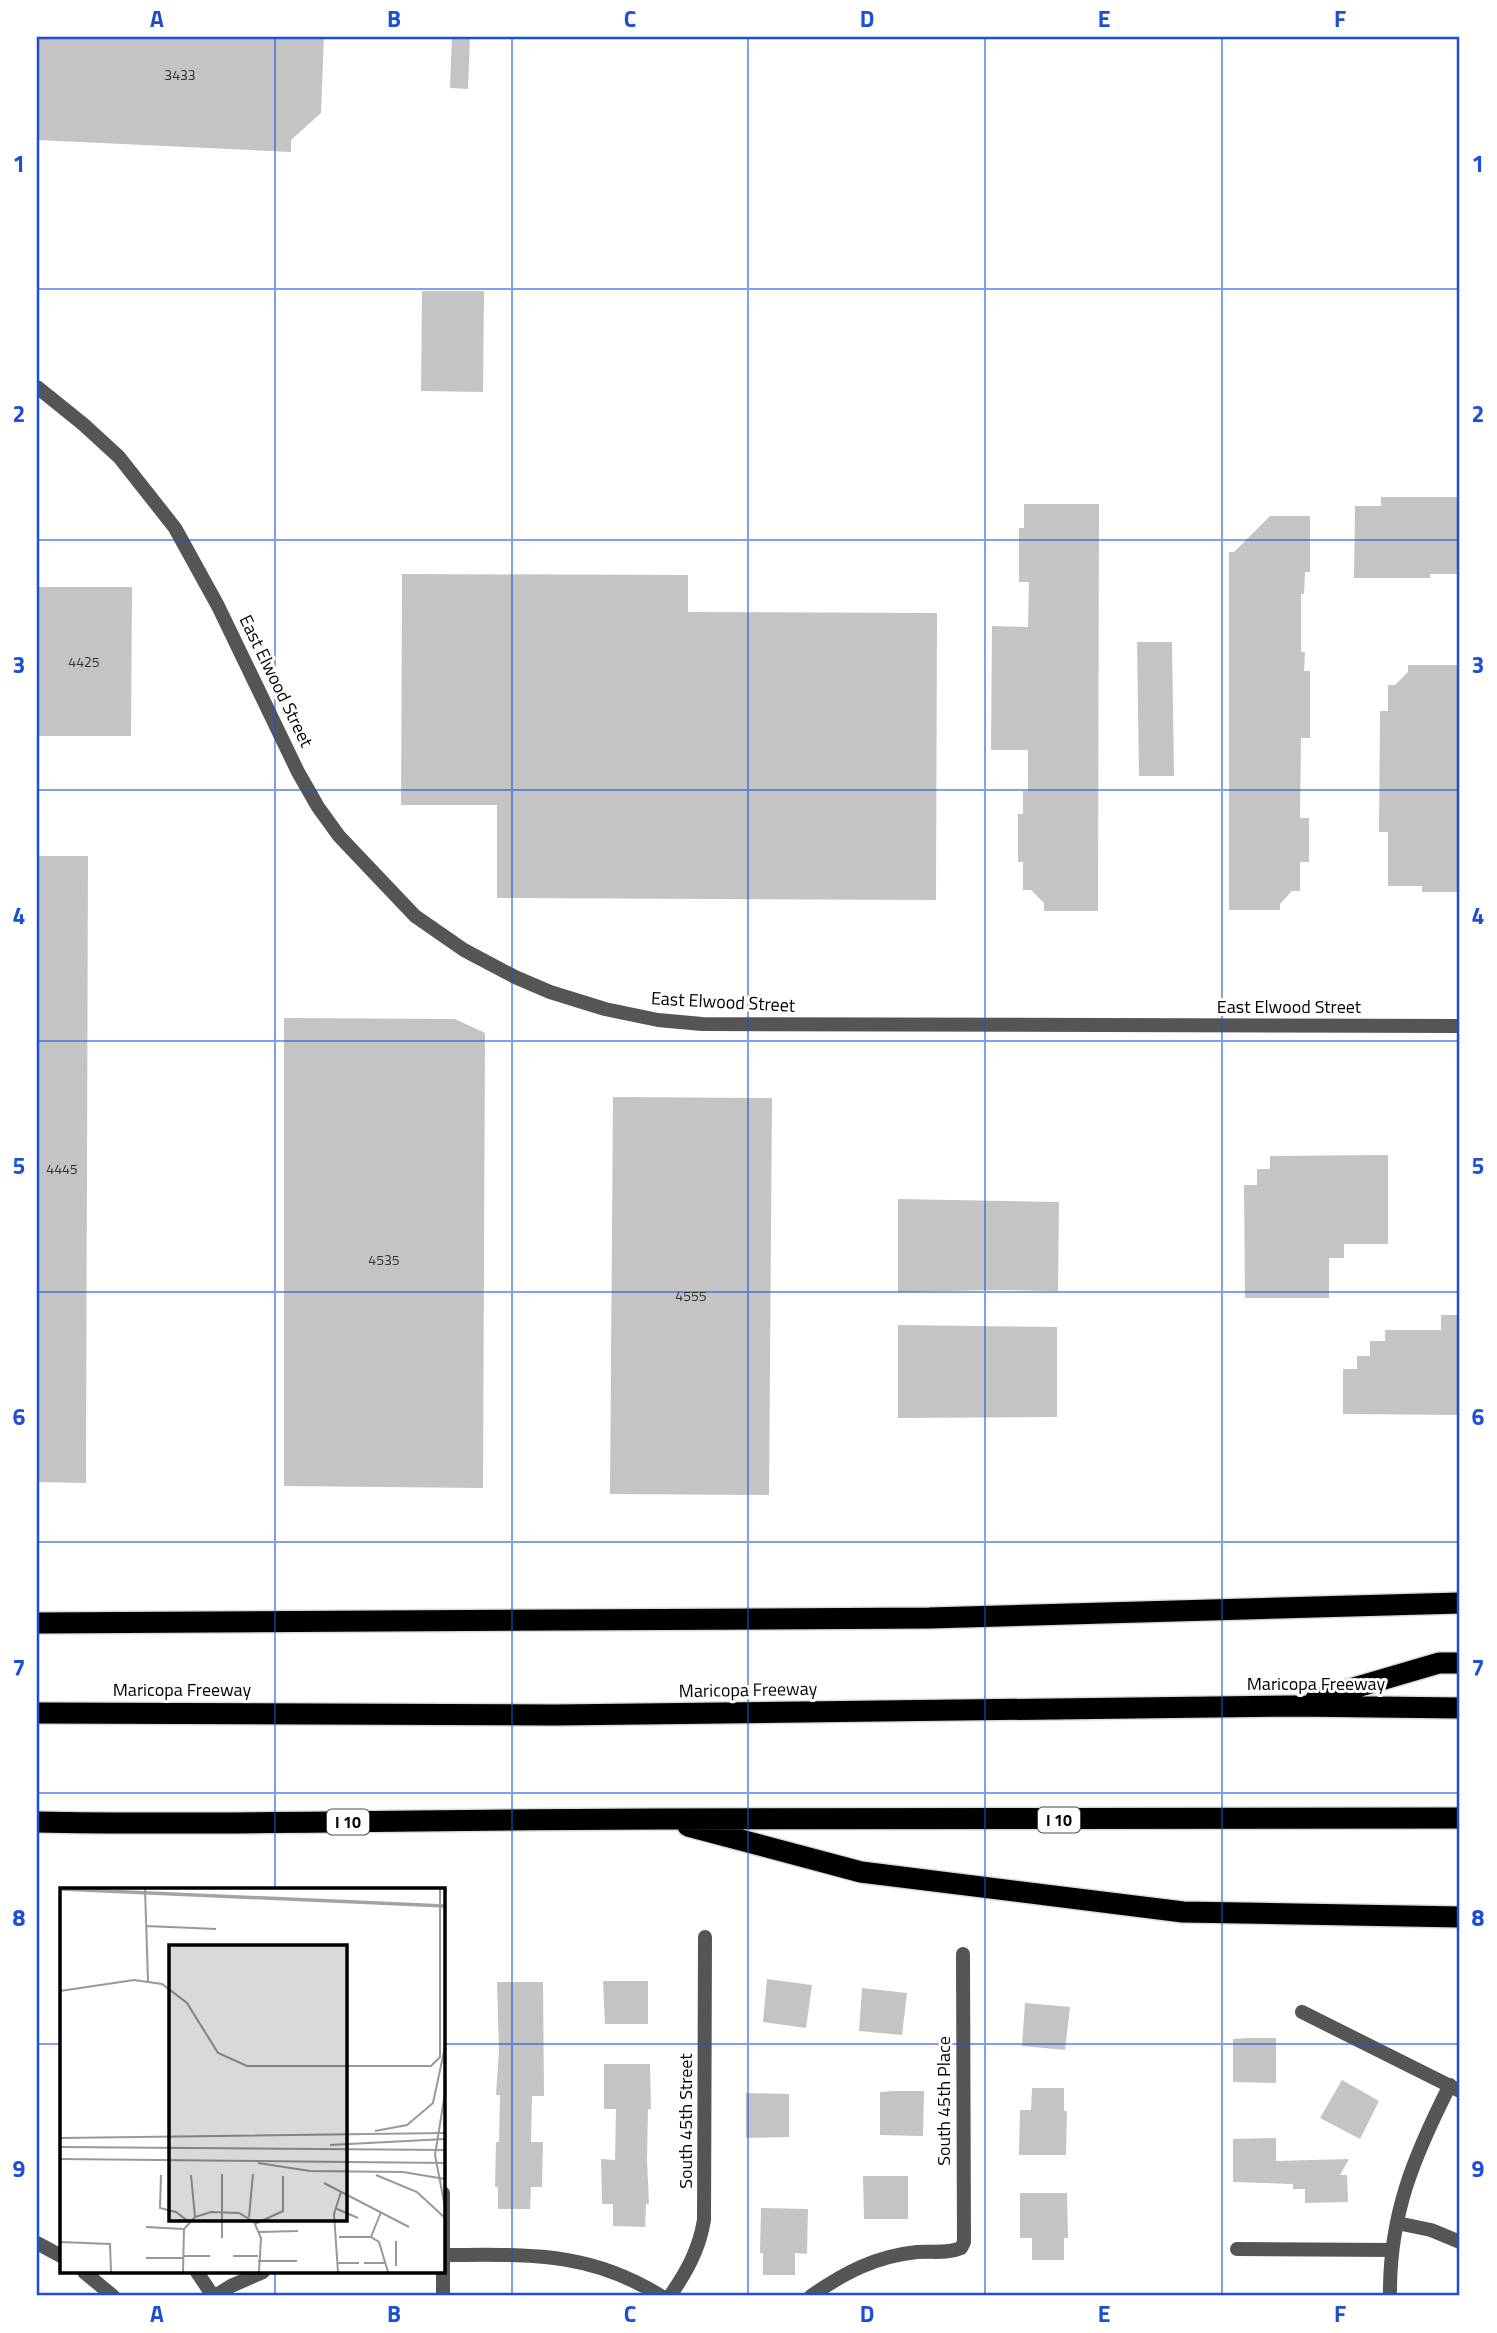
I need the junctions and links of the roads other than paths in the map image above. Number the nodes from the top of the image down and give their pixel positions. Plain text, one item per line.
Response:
1 (37, 387) edge
2 (1460, 1026) edge
3 (1454, 1602) edge
4 (37, 1623) edge
5 (1460, 1663) edge
6 (1294, 1706) junction
7 (1460, 1708) edge
8 (37, 1713) edge
9 (1460, 1818) edge
10 (659, 1819) junction
11 (37, 1822) edge
12 (1460, 1917) edge
13 (705, 1937) dead end
14 (963, 1954) dead end
15 (1302, 2012) dead end
16 (1455, 2088) edge
17 (1397, 2223) junction
18 (1460, 2242) edge
19 (37, 2243) edge
20 (1237, 2249) dead end
21 (1392, 2250) junction
22 (60, 2255) edge
23 (444, 2255) edge
24 (86, 2274) edge
25 (198, 2274) edge
26 (259, 2274) edge
27 (443, 2274) edge
28 (113, 2296) edge
29 (214, 2296) edge
30 (443, 2296) edge
31 (661, 2296) edge
32 (670, 2296) edge
33 (811, 2296) edge
34 (1390, 2296) edge

1 - 2 street, East Elwood Street
3 - 4 highway
5 - 6 highway
6 - 7 highway, Maricopa Freeway
6 - 8 highway, Maricopa Freeway
9 - 10 highway, I 10
10 - 11 highway, I 10
10 - 12 highway
13 - 32 street, South 45th Street
14 - 33 street, South 45th Place
15 - 16 street
16 - 17 street
17 - 18 street
17 - 21 street
19 - 22 street
20 - 21 street
21 - 34 street
23 - 31 street
24 - 28 street
25 - 29 street
26 - 29 street
27 - 30 street

